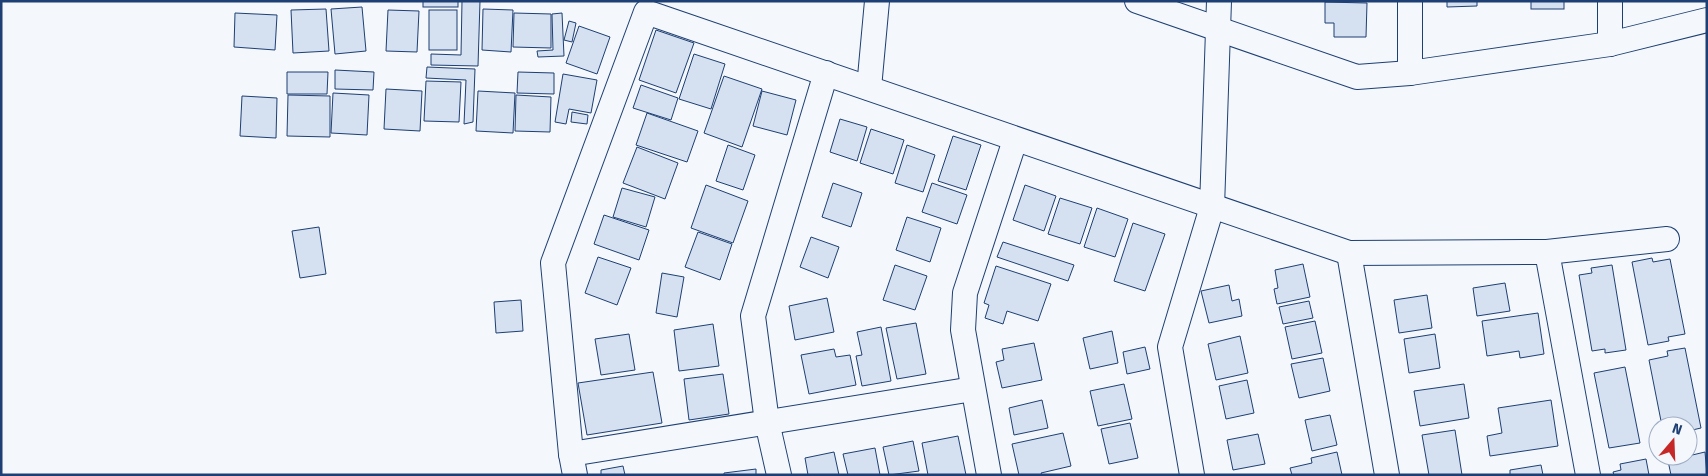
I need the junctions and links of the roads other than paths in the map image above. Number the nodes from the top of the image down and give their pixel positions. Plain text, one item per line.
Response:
1 (877, 1) edge
2 (1137, 1) edge
3 (1218, 1) edge
4 (1410, 1) edge
5 (1610, 1) edge
6 (1707, 20) edge
7 (1218, 29) junction
8 (1610, 44) junction
9 (826, 73) junction
10 (1410, 73) junction
11 (869, 88) junction
12 (1015, 140) junction
13 (1212, 207) junction
14 (1667, 239) dead end
15 (1548, 252) junction
16 (1349, 253) junction
17 (973, 389) junction
18 (767, 422) junction
19 (573, 464) edge
20 (779, 475) edge
21 (989, 475) edge
22 (1192, 475) edge
23 (1387, 475) edge
24 (1588, 475) edge

1 - 11 street
2 - 7 street
3 - 7 street
4 - 10 street
5 - 8 street
6 - 8 street
7 - 10 street
7 - 13 street
8 - 10 street
9 - 11 street
9 - 18 street
9 - 19 street
11 - 12 street
12 - 13 street
12 - 17 street
13 - 16 street
13 - 22 street
14 - 15 street
15 - 16 street
15 - 24 street
16 - 23 street
17 - 18 street
17 - 21 street
18 - 19 street
18 - 20 street

